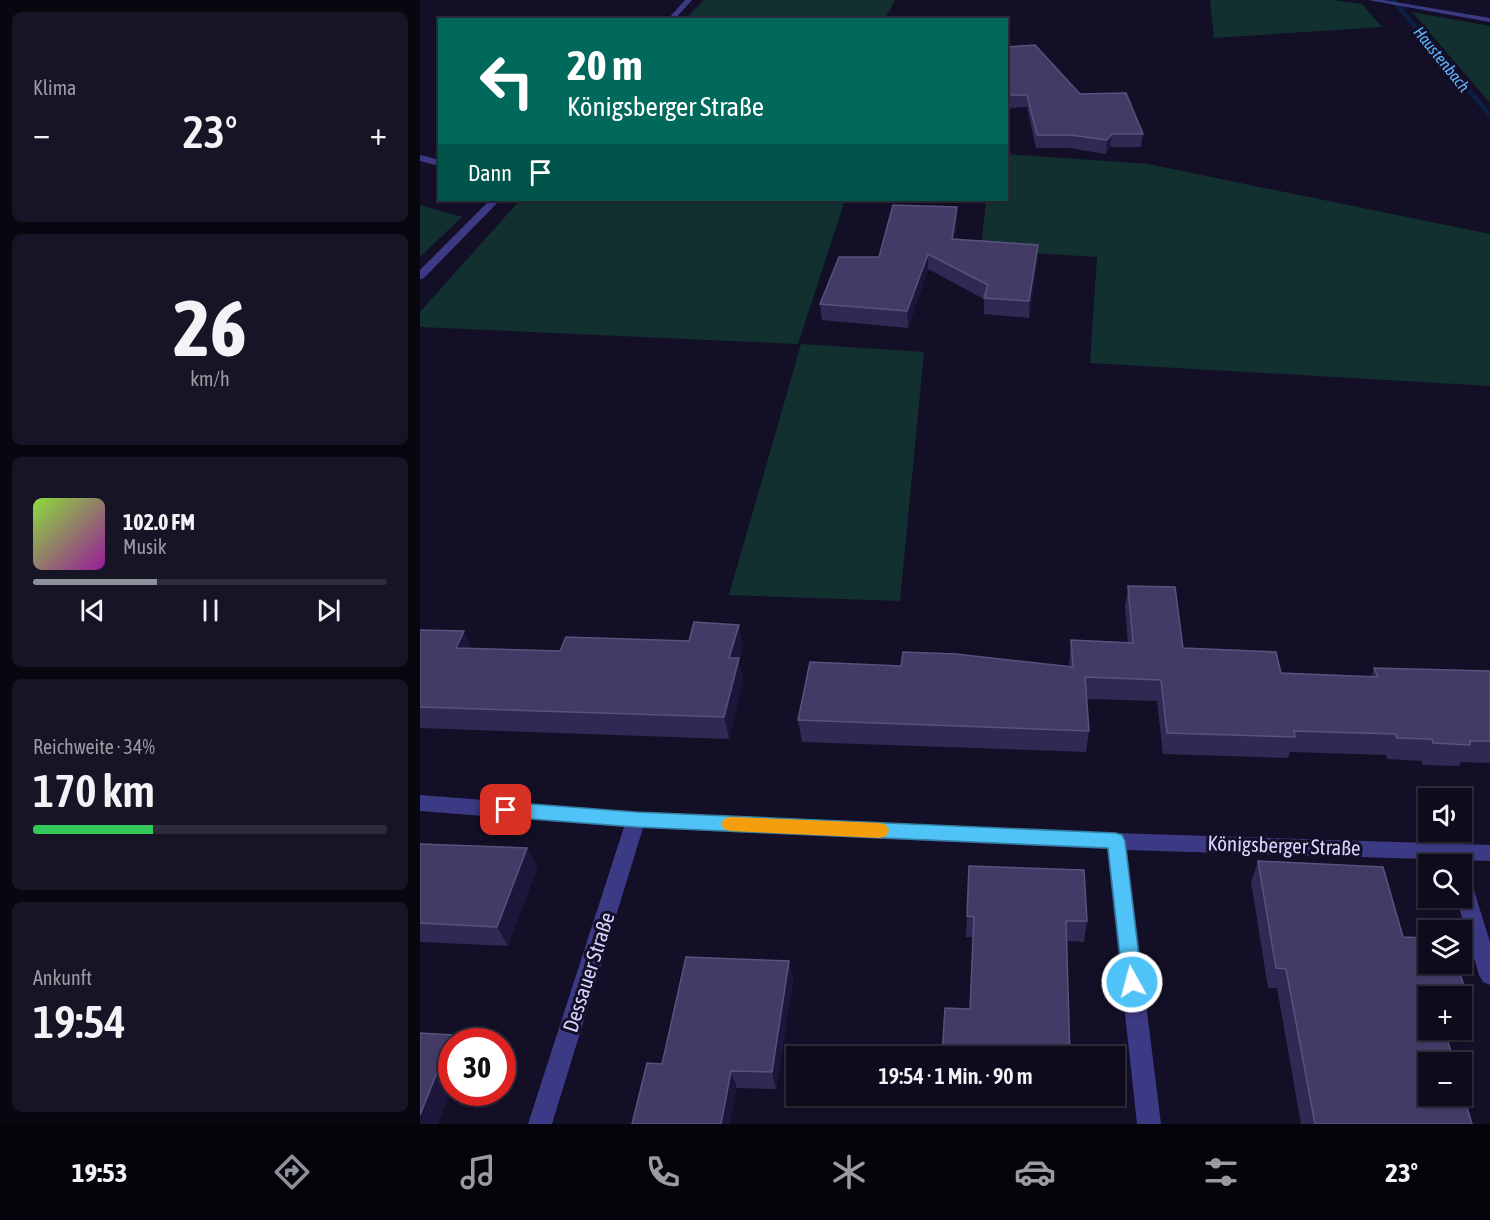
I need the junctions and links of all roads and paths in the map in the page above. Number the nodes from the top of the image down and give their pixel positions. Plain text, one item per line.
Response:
1 (689, 0) edge
2 (1371, 0) edge
3 (672, 18) edge
4 (1490, 20) edge
5 (420, 158) edge
6 (438, 162) edge
7 (494, 201) edge
8 (420, 276) edge
9 (420, 803) edge
10 (636, 820) junction
11 (1116, 841) junction
12 (1490, 853) edge
13 (1418, 855) edge
14 (1472, 855) edge
15 (1469, 908) edge
16 (1490, 975) edge
17 (540, 1124) edge
18 (1149, 1124) edge

1 - 3 street
2 - 4 street
5 - 6 street
7 - 8 street
9 - 10 street, Königsberger Straße
10 - 11 street, Königsberger Straße
10 - 17 street, Dessauer Straße
11 - 13 street, Königsberger Straße
11 - 18 street
12 - 14 street, Königsberger Straße
15 - 16 street

